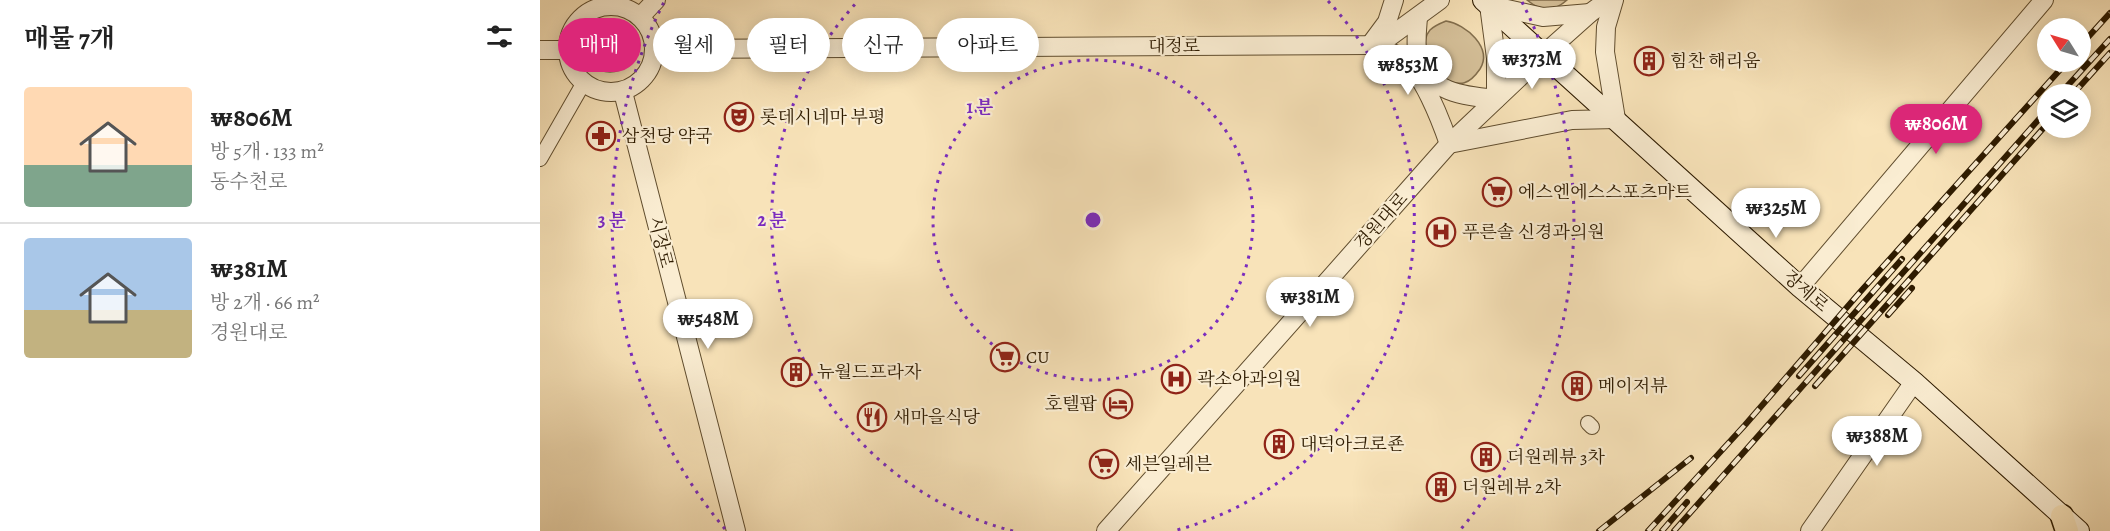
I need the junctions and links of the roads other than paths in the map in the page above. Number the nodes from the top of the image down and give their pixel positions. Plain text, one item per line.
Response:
1 (656, 0) edge
2 (1394, 0) edge
3 (1440, 0) edge
4 (1608, 0) edge
5 (1614, 0) edge
6 (2044, 0) edge
7 (1486, 2) edge
8 (598, 4) edge
9 (1589, 6) edge
10 (640, 17) junction
11 (581, 18) edge
12 (1418, 18) junction
13 (653, 40) edge
14 (1370, 45) junction
15 (735, 49) edge
16 (540, 50) edge
17 (558, 50) edge
18 (1544, 54) junction
19 (653, 57) edge
20 (574, 72) edge
21 (583, 84) junction
22 (623, 92) junction
23 (1496, 99) junction
24 (1617, 119) junction
25 (1449, 144) junction
26 (540, 159) edge
27 (1800, 287) junction
28 (1914, 382) junction
29 (2065, 523) edge
30 (736, 531) edge
31 (1106, 531) edge
32 (1810, 531) edge
33 (2079, 531) edge

1 - 10 street
2 - 14 street
3 - 12 street
4 - 9 street, 경원대로
5 - 24 street
6 - 27 street
7 - 9 street
7 - 18 main road, 장제로
7 - 23 street
8 - 10 street
8 - 11 street
9 - 18 street, 경원대로
10 - 13 street
12 - 14 street
12 - 23 street
14 - 15 street, 대정로
14 - 25 street
16 - 17 street
18 - 23 street, 경원대로
18 - 24 main road, 장제로
19 - 22 street
20 - 21 street
21 - 22 street
21 - 26 street
22 - 30 street, 시장로
23 - 25 street, 경원대로
24 - 25 street
24 - 27 main road, 장제로
25 - 31 street, 경원대로
27 - 28 main road, 장제로
28 - 29 main road, 장제로
28 - 32 street
29 - 33 main road, 장제로

